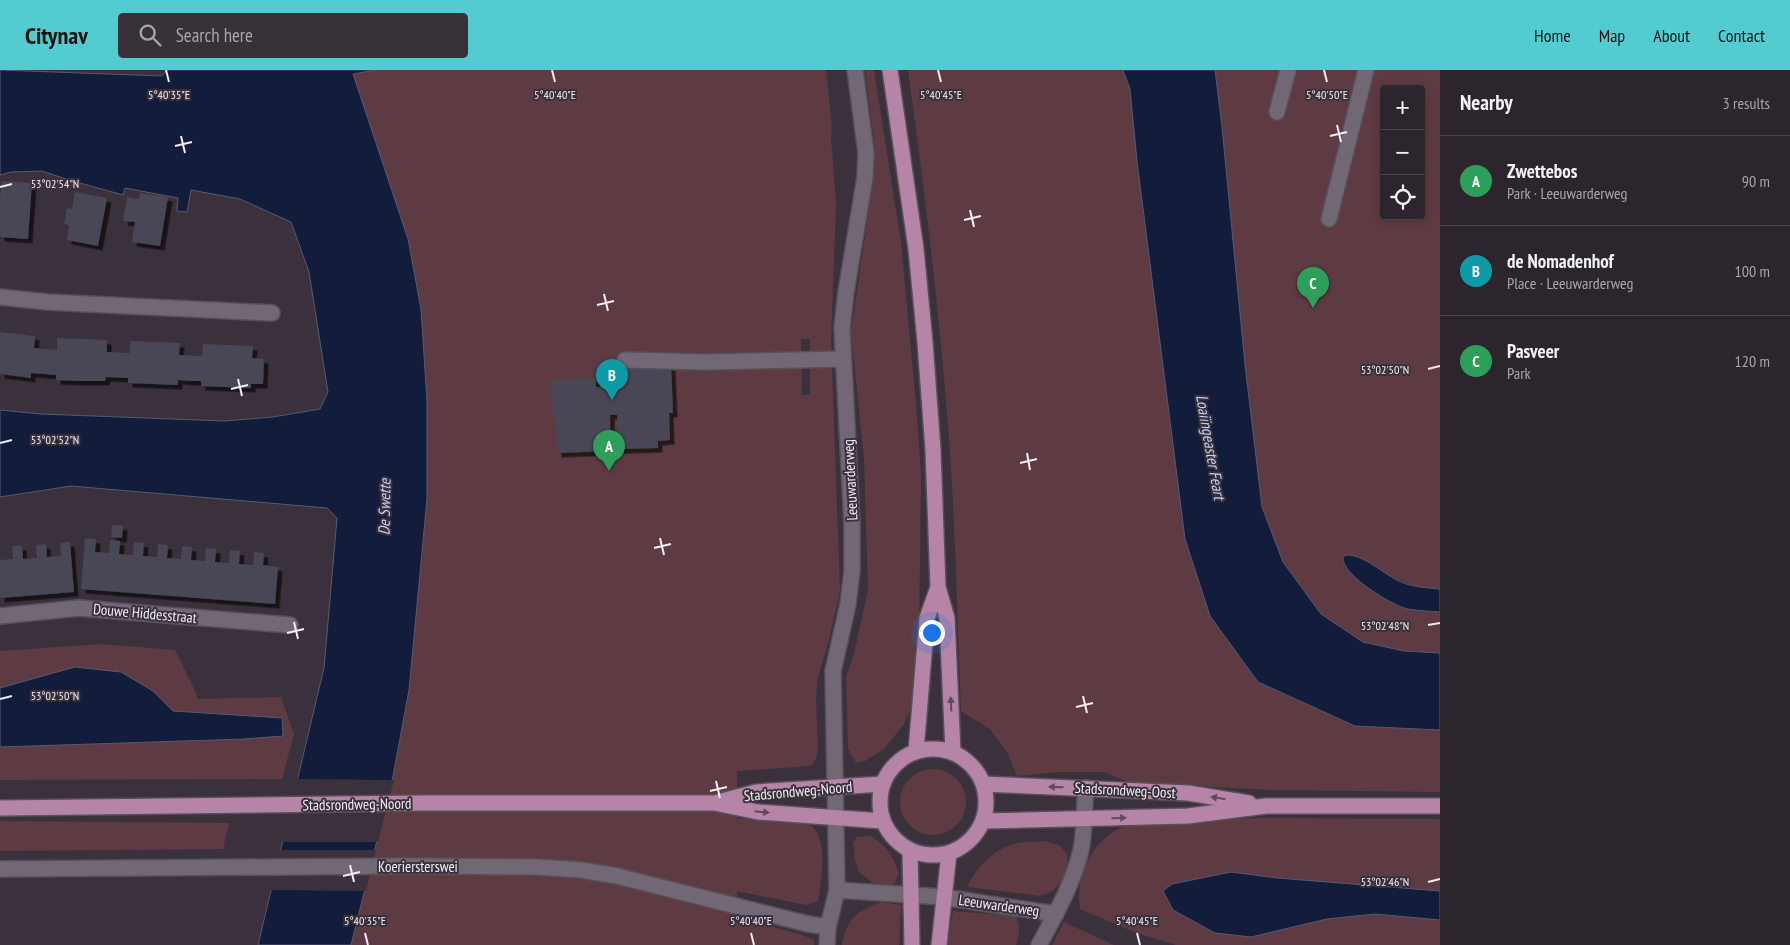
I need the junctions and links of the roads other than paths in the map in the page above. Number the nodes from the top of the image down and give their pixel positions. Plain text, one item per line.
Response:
1 (855, 70) edge
2 (890, 70) edge
3 (1288, 70) edge
4 (1366, 70) edge
5 (1277, 112) dead end
6 (1329, 219) dead end
7 (0, 297) edge
8 (272, 313) dead end
9 (843, 359) junction
10 (625, 360) dead end
11 (938, 587) junction
12 (0, 616) edge
13 (290, 625) dead end
14 (916, 751) junction
15 (953, 752) junction
16 (882, 784) junction
17 (983, 784) junction
18 (835, 787) junction
19 (1086, 788) junction
20 (714, 802) junction
21 (1266, 806) junction
22 (1440, 806) edge
23 (0, 808) edge
24 (836, 816) junction
25 (1083, 818) junction
26 (882, 821) junction
27 (983, 821) junction
28 (910, 851) junction
29 (949, 853) junction
30 (0, 869) edge
31 (837, 890) junction
32 (912, 896) junction
33 (943, 897) junction
34 (1056, 914) junction
35 (828, 927) junction
36 (827, 945) edge
37 (912, 945) edge
38 (939, 945) edge
39 (1039, 945) edge

1 - 9 street, Leeuwarderweg
2 - 11 main road
3 - 5 street
4 - 6 street
7 - 8 street
9 - 10 street
9 - 18 street, Leeuwarderweg
11 - 14 main road
15 -> 11 main road
12 - 13 street, Douwe Hiddesstraat
14 - 15 main road
14 - 16 main road
15 - 17 main road
16 - 18 main road, Stadsrondweg-Noord
16 - 26 main road
19 -> 17 main road, Stadsrondweg-Oost
17 - 27 main road
18 - 20 main road, Stadsrondweg-Noord
18 - 24 street, Leeuwarderweg
21 -> 19 main road, Stadsrondweg-Oost
19 - 25 street
20 - 23 main road, Stadsrondweg-Noord
20 -> 24 main road, Stadsrondweg-Noord
21 - 22 main road, Stadsrondweg-Oost
25 -> 21 main road, Stadsrondweg-Oost
24 - 26 main road, Stadsrondweg-Noord
24 - 31 street, Leeuwarderweg
25 - 27 main road, Stadsrondweg-Oost
25 - 34 street
26 - 28 main road
27 - 29 main road
28 - 29 main road
28 - 32 main road
29 - 33 main road, Leeuwarderweg
30 - 35 street, Koeriersterswei
31 - 32 street, Leeuwarderweg
31 - 35 street, Leeuwarderweg
32 - 33 street, Leeuwarderweg
32 - 37 main road
33 - 34 street, Leeuwarderweg
33 - 38 main road, Leeuwarderweg
34 - 39 street
35 - 36 street, Leeuwarderweg

